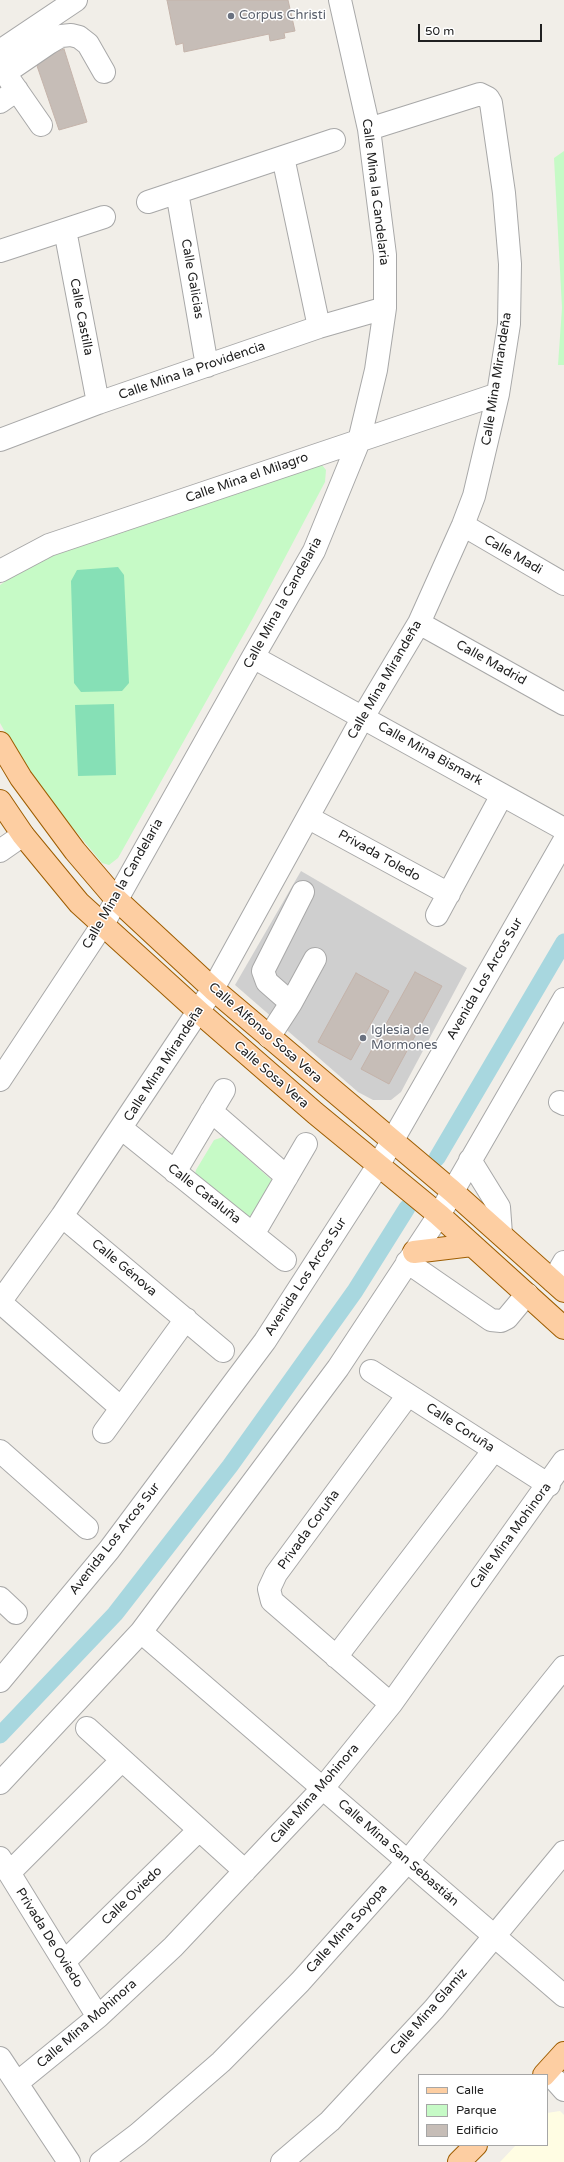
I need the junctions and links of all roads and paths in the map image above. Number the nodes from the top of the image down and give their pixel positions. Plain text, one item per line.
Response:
1 (76, 0) edge
2 (340, 0) edge
3 (0, 52) edge
4 (104, 72) dead end
5 (5, 83) edge
6 (41, 125) dead end
7 (369, 129) junction
8 (334, 140) dead end
9 (283, 157) junction
10 (177, 192) junction
11 (148, 202) dead end
12 (104, 217) dead end
13 (65, 230) junction
14 (0, 251) edge
15 (385, 308) junction
16 (319, 328) junction
17 (207, 366) junction
18 (498, 394) junction
19 (98, 403) junction
20 (0, 440) edge
21 (359, 440) junction
22 (463, 525) junction
23 (0, 571) edge
24 (564, 584) edge
25 (418, 622) junction
26 (253, 657) junction
27 (563, 700) edge
28 (363, 717) junction
29 (0, 743) edge
30 (502, 795) junction
31 (0, 801) edge
32 (309, 818) junction
33 (564, 829) edge
34 (24, 835) junction
35 (564, 841) edge
36 (0, 851) edge
37 (303, 892) dead end
38 (449, 894) junction
39 (116, 899) junction
40 (438, 915) dead end
41 (103, 924) junction
42 (315, 959) dead end
43 (213, 989) junction
44 (564, 999) edge
45 (291, 1003) junction
46 (199, 1012) junction
47 (270, 1037) junction
48 (0, 1080) edge
49 (224, 1090) dead end
50 (211, 1111) junction
51 (121, 1128) junction
52 (392, 1141) junction
53 (306, 1144) dead end
54 (470, 1160) junction
55 (379, 1164) junction
56 (175, 1172) junction
57 (287, 1177) junction
58 (452, 1191) junction
59 (439, 1215) junction
60 (62, 1216) junction
61 (254, 1233) junction
62 (501, 1234) junction
63 (472, 1245) junction
64 (411, 1257) junction
65 (285, 1260) dead end
66 (564, 1262) edge
67 (559, 1286) edge
68 (527, 1294) junction
69 (0, 1302) edge
70 (186, 1320) junction
71 (564, 1328) edge
72 (223, 1351) dead end
73 (370, 1371) dead end
74 (408, 1395) junction
75 (121, 1408) junction
76 (104, 1432) dead end
77 (494, 1450) junction
78 (0, 1451) edge
79 (564, 1461) edge
80 (549, 1485) junction
81 (87, 1528) dead end
82 (0, 1598) edge
83 (16, 1613) dead end
84 (141, 1632) junction
85 (336, 1657) junction
86 (564, 1667) edge
87 (0, 1681) edge
88 (391, 1704) junction
89 (87, 1728) dead end
90 (121, 1760) junction
91 (0, 1783) edge
92 (323, 1788) junction
93 (199, 1830) junction
94 (564, 1852) edge
95 (408, 1861) junction
96 (5, 1865) edge
97 (245, 1871) junction
98 (494, 1936) junction
99 (64, 1962) junction
100 (564, 1996) edge
101 (98, 2017) junction
102 (564, 2053) edge
103 (0, 2058) edge
104 (546, 2073) edge
105 (548, 2075) edge
106 (17, 2083) junction
107 (564, 2090) edge
108 (475, 2146) edge
109 (68, 2162) edge
110 (101, 2162) edge
111 (282, 2162) edge
112 (459, 2162) edge

1 - 3 street
2 - 7 street, Calle Mina la Candelaria
4 - 5 street
5 - 6 street
7 - 15 street, Calle Mina la Candelaria
7 - 18 street, Calle Mina Mirandeña
8 - 9 street
9 - 10 street
9 - 16 street
10 - 11 street
10 - 17 street, Calle Galicias
12 - 13 street
13 - 14 street
13 - 19 street, Calle Castilla
15 - 16 street, Calle Mina la Providencia
15 - 21 street, Calle Mina la Candelaria
16 - 17 street, Calle Mina la Providencia
17 - 19 street, Calle Mina la Providencia
18 - 21 street, Calle Mina el Milagro
18 - 22 street, Calle Mina Mirandeña
19 - 20 street, Calle Mina la Providencia
21 - 23 street, Calle Mina el Milagro
21 - 26 street, Calle Mina la Candelaria
22 - 24 street, Calle Madi
22 - 25 street, Calle Mina Mirandeña
25 - 27 street, Calle Madrid
25 - 28 street, Calle Mina Mirandeña
26 - 28 street, Calle Mina Bismark
26 - 39 street, Calle Mina la Candelaria
28 - 30 street, Calle Mina Bismark
28 - 32 street, Calle Mina Mirandeña
29 - 39 main road, Calle Alfonso Sosa Vera
30 - 33 street, Calle Mina Bismark
30 - 38 street
31 - 34 main road, Calle Sosa Vera
32 - 38 street, Privada Toledo
32 - 43 street, Calle Mina Mirandeña
34 - 36 street
34 - 41 main road, Calle Sosa Vera
35 - 52 street, Avenida Los Arcos Sur
37 - 45 street
38 - 40 street
39 - 41 street, Calle Mina la Candelaria
39 - 43 main road, Calle Alfonso Sosa Vera
41 - 46 main road, Calle Sosa Vera
41 - 48 street, Calle Mina la Candelaria
42 - 45 street
43 - 46 street, Calle Mina Mirandeña
43 - 47 main road, Calle Alfonso Sosa Vera
44 - 54 street
45 - 47 street
46 - 51 street, Calle Mina Mirandeña
46 - 55 main road, Calle Sosa Vera
47 - 52 main road, Calle Alfonso Sosa Vera
49 - 50 street
50 - 56 street
50 - 57 street
51 - 56 street, Calle Cataluña
51 - 60 street, Calle Mina Mirandeña
52 - 55 street, Avenida Los Arcos Sur
52 - 58 main road, Calle Alfonso Sosa Vera
53 - 57 street
54 - 58 street
54 - 62 street
55 - 59 main road, Calle Sosa Vera
55 - 87 street, Avenida Los Arcos Sur
56 - 61 street, Calle Cataluña
57 - 61 street
58 - 59 street
58 - 62 main road, Calle Alfonso Sosa Vera
59 - 63 main road, Calle Sosa Vera
59 - 64 street
60 - 69 street, Calle Mina Mirandeña
60 - 70 street, Calle Génova
61 - 65 street, Calle Cataluña
62 - 67 main road, Calle Alfonso Sosa Vera
63 - 64 main road
63 - 68 main road, Calle Sosa Vera
64 - 68 street
64 - 84 street
66 - 67 street
68 - 71 main road, Calle Sosa Vera
69 - 75 street
70 - 72 street, Calle Génova
70 - 75 street
73 - 74 street, Calle Coruña
74 - 77 street, Calle Coruña
74 - 85 street, Privada Coruña
75 - 76 street
77 - 80 street, Calle Coruña
77 - 85 street
78 - 81 street
79 - 80 street, Calle Mina Mohinora
80 - 88 street, Calle Mina Mohinora
82 - 83 street
84 - 91 street
84 - 92 street, Calle Mina San Sebastián
85 - 88 street, Privada Coruña
86 - 95 street, Calle Mina Soyopa
88 - 92 street, Calle Mina Mohinora
89 - 90 street
90 - 93 street
90 - 96 street
92 - 95 street, Calle Mina San Sebastián
92 - 97 street, Calle Mina Mohinora
93 - 97 street
93 - 99 street, Calle Oviedo
94 - 98 street, Calle Mina Glamiz
95 - 98 street, Calle Mina San Sebastián
95 - 110 street, Calle Mina Soyopa
96 - 99 street, Privada De Oviedo
97 - 101 street, Calle Mina Mohinora
98 - 100 street, Calle Mina San Sebastián
98 - 111 street, Calle Mina Glamiz
99 - 101 street, Privada De Oviedo
101 - 106 street, Calle Mina Mohinora
102 - 104 main road
103 - 106 street
105 - 107 street
106 - 109 street
108 - 112 main road

